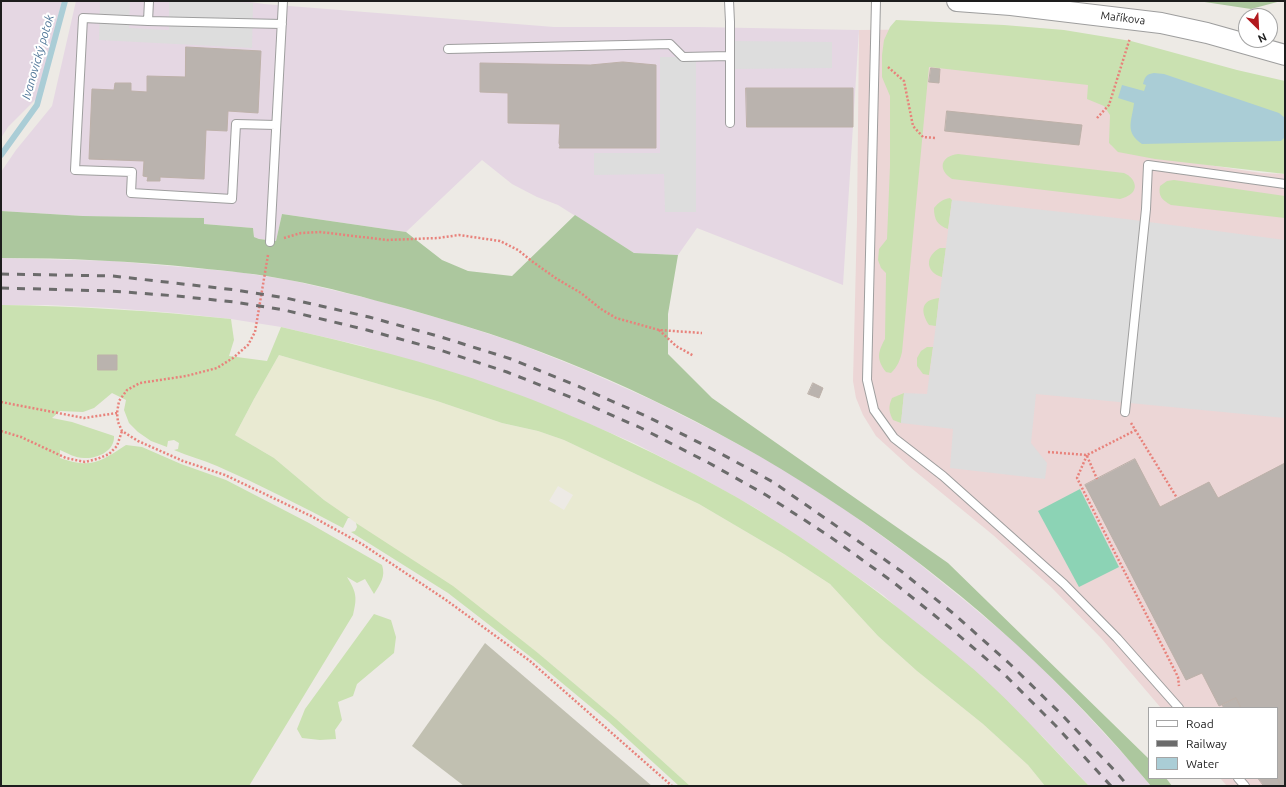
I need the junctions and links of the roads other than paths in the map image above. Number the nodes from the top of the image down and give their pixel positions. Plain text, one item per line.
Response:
1 (148, 1) edge
2 (283, 1) edge
3 (729, 1) edge
4 (876, 1) edge
5 (957, 1) edge
6 (148, 21) junction
7 (282, 24) junction
8 (448, 49) dead end
9 (1285, 55) edge
10 (730, 56) junction
11 (730, 123) dead end
12 (276, 125) junction
13 (1285, 184) edge
14 (270, 242) road end
15 (1125, 412) road end
16 (1178, 707) edge

1 - 6 lane
2 - 7 lane
3 - 10 lane
4 - 16 lane
5 - 9 street, Maříkova
6 - 7 lane
6 - 12 lane
7 - 12 lane
8 - 10 lane
10 - 11 lane
12 - 14 lane
13 - 15 lane

